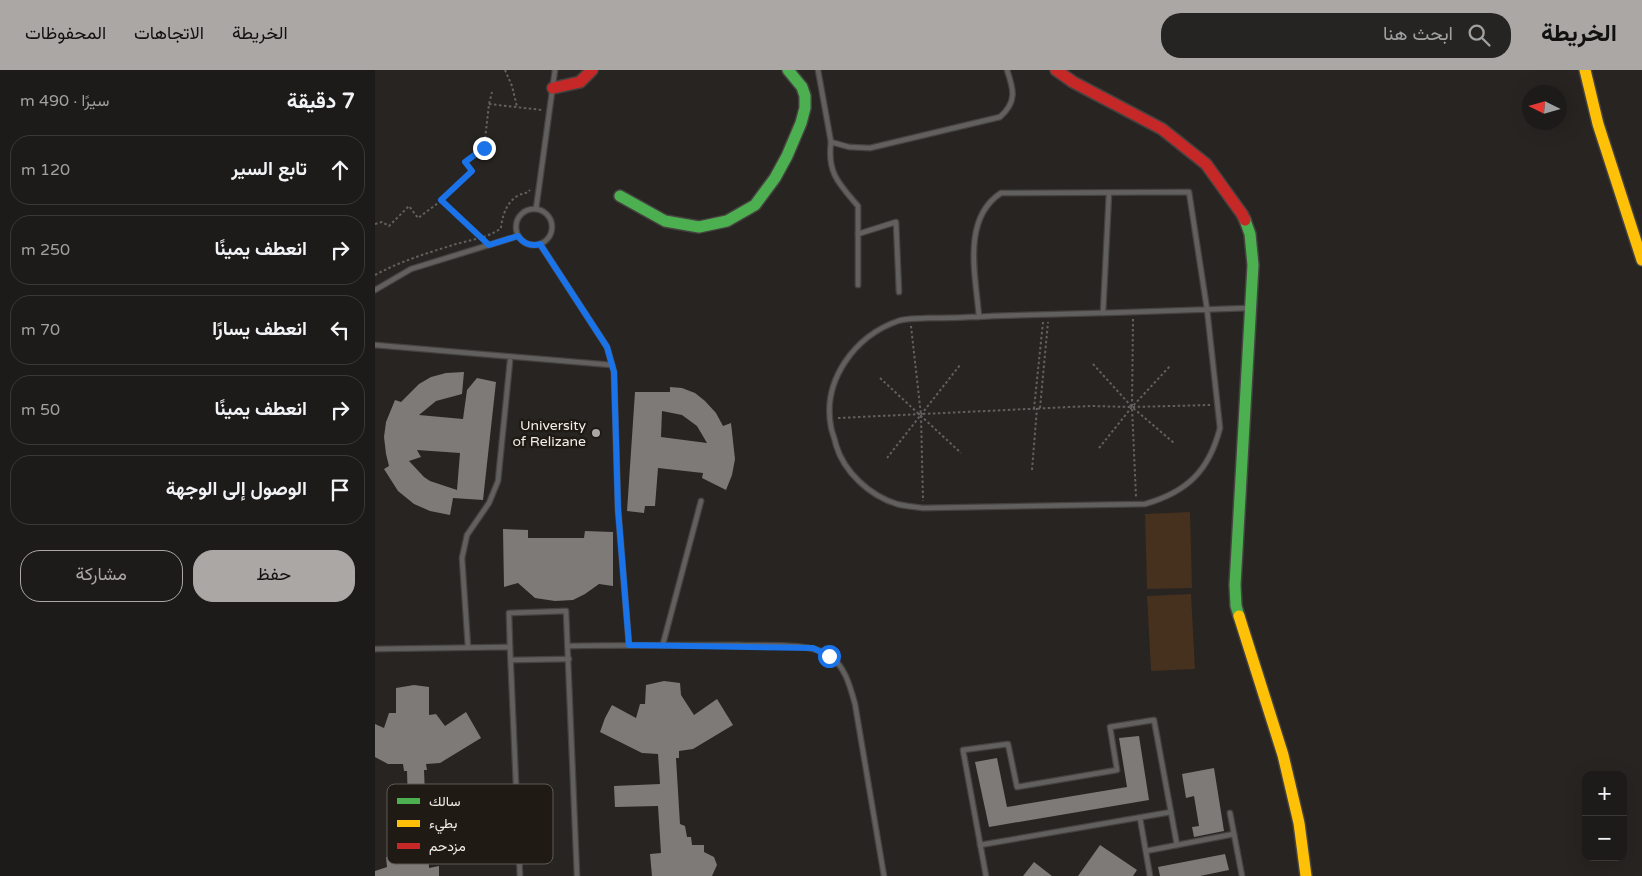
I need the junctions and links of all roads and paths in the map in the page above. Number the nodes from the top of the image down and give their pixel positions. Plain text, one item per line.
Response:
1 (505, 70) edge
2 (555, 70) edge
3 (592, 70) edge
4 (788, 70) edge
5 (818, 70) edge
6 (1007, 70) edge
7 (1056, 70) edge
8 (1585, 70) edge
9 (553, 88) junction
10 (492, 92) dead end
11 (489, 104) junction
12 (517, 107) junction
13 (550, 110) junction
14 (831, 142) junction
15 (532, 188) dead end
16 (1109, 192) junction
17 (620, 196) dead end
18 (441, 200) junction
19 (536, 209) junction
20 (375, 224) edge
21 (858, 234) junction
22 (518, 236) junction
23 (482, 237) junction
24 (540, 244) junction
25 (489, 245) junction
26 (1642, 260) edge
27 (375, 275) edge
28 (858, 285) dead end
29 (375, 290) edge
30 (899, 292) dead end
31 (1251, 308) junction
32 (1207, 309) junction
33 (1133, 312) junction
34 (1103, 313) junction
35 (1046, 315) junction
36 (979, 317) junction
37 (910, 319) junction
38 (375, 345) edge
39 (510, 361) dead end
40 (1093, 364) dead end
41 (612, 365) junction
42 (960, 365) dead end
43 (1170, 366) dead end
44 (880, 378) dead end
45 (1217, 404) junction
46 (1132, 407) junction
47 (1037, 408) junction
48 (921, 415) junction
49 (831, 418) junction
50 (1174, 443) dead end
51 (1099, 448) dead end
52 (961, 453) dead end
53 (887, 458) dead end
54 (1032, 470) dead end
55 (701, 501) dead end
56 (1137, 504) junction
57 (923, 508) junction
58 (663, 644) junction
59 (629, 645) junction
60 (568, 646) junction
61 (468, 647) junction
62 (510, 647) junction
63 (375, 649) edge
64 (569, 659) junction
65 (511, 660) junction
66 (516, 784) edge
67 (1171, 812) junction
68 (1231, 813) dead end
69 (1140, 818) junction
70 (1234, 834) junction
71 (980, 845) junction
72 (1177, 845) junction
73 (1146, 851) junction
74 (577, 876) edge
75 (884, 876) edge
76 (986, 876) edge
77 (1150, 876) edge
78 (1242, 876) edge
79 (1307, 876) edge

1 - 12 path
2 - 9 lane
3 - 9 street
4 - 17 street
5 - 14 lane
6 - 14 lane
7 - 31 street
8 - 26 street
9 - 13 lane
10 - 11 path
11 - 12 path
11 - 18 path
12 - 13 path
13 - 19 lane
14 - 21 lane
15 - 23 path
16 - 32 lane
16 - 34 lane
16 - 36 lane
18 - 20 path
18 - 23 path
19 - 22 lane
19 - 24 lane
21 - 28 lane
21 - 30 lane
22 - 24 lane
22 - 25 lane
23 - 25 path
23 - 27 path
24 - 41 lane
25 - 29 lane
31 - 32 lane
31 - 79 street
32 - 33 lane
32 - 45 lane
33 - 34 lane
33 - 46 path
34 - 35 lane
35 - 36 lane
35 - 47 path
35 - 47 path
36 - 37 lane
37 - 48 path
37 - 49 lane
38 - 41 lane
39 - 61 lane
40 - 46 path
41 - 59 lane
42 - 48 path
43 - 46 path
44 - 48 path
45 - 46 path
45 - 56 lane
46 - 47 path
46 - 50 path
46 - 51 path
46 - 56 path
47 - 48 path
47 - 54 path
48 - 49 path
48 - 52 path
48 - 53 path
48 - 57 path
49 - 57 lane
55 - 58 lane
56 - 57 lane
58 - 59 lane
58 - 75 lane
59 - 60 lane
60 - 62 lane
60 - 64 lane
61 - 62 lane
61 - 63 lane
62 - 65 lane
64 - 65 lane
64 - 74 lane
65 - 66 lane
67 - 69 lane
67 - 71 lane
67 - 72 lane
68 - 70 lane
69 - 71 lane
69 - 73 lane
70 - 72 lane
70 - 78 lane
71 - 76 lane
72 - 73 lane
73 - 77 lane

